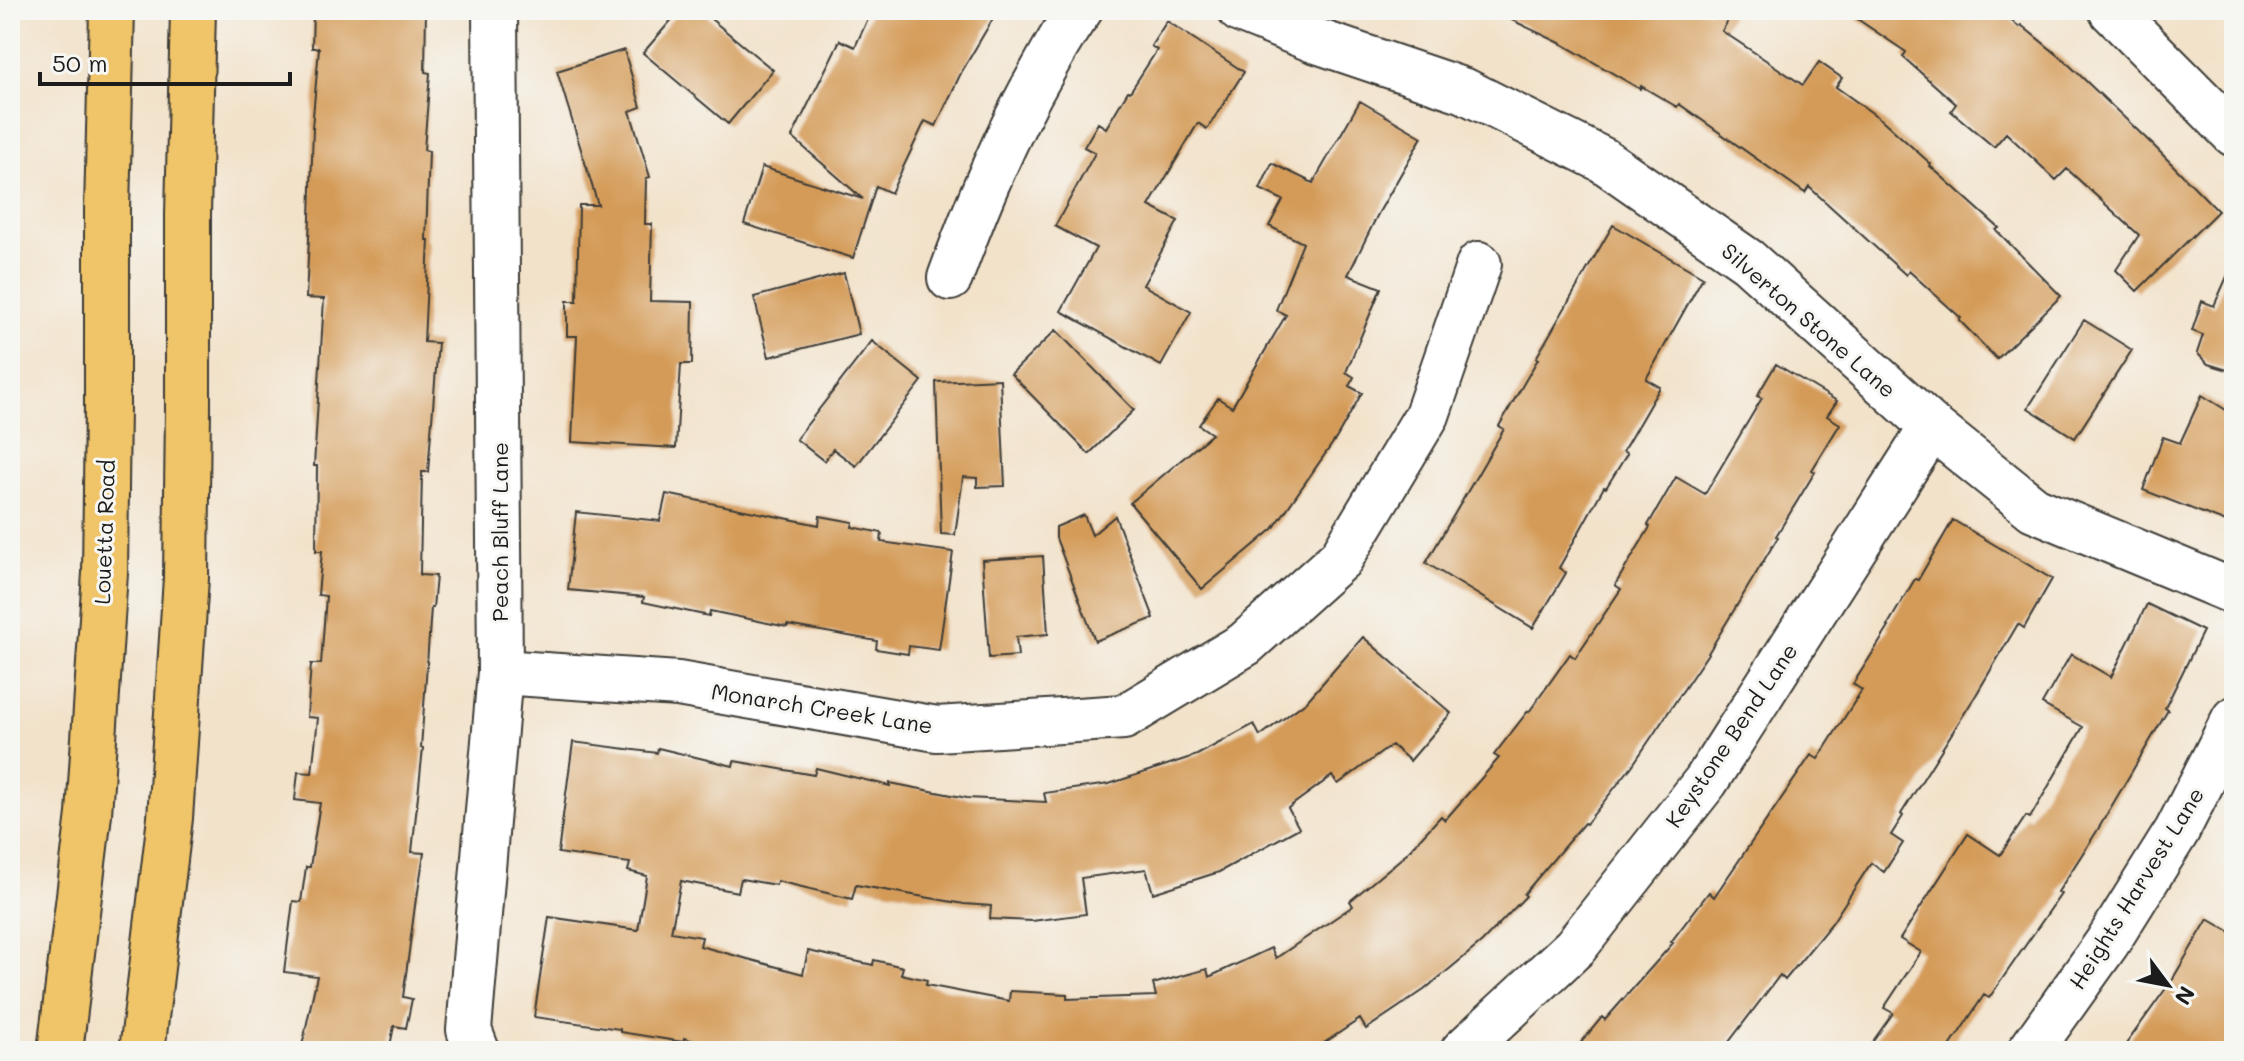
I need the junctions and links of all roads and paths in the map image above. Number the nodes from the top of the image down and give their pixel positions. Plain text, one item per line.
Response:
1 (112, 10) edge
2 (193, 10) edge
3 (495, 10) edge
4 (1080, 10) edge
5 (1240, 10) edge
6 (2111, 10) edge
7 (2234, 134) edge
8 (1479, 264) dead end
9 (950, 278) dead end
10 (1932, 427) junction
11 (2234, 592) edge
12 (500, 672) junction
13 (2234, 719) edge
14 (60, 1051) edge
15 (142, 1051) edge
16 (477, 1051) edge
17 (1463, 1051) edge
18 (2030, 1051) edge

1 - 14 main road, Louetta Road
2 - 15 main road
3 - 12 street, Peach Bluff Lane
4 - 9 street
5 - 10 street, Silverton Stone Lane
6 - 7 street
8 - 12 street, Monarch Creek Lane
10 - 11 street, Silverton Stone Lane
10 - 17 street, Keystone Bend Lane
12 - 16 street, Peach Bluff Lane
13 - 18 street, Heights Harvest Lane

